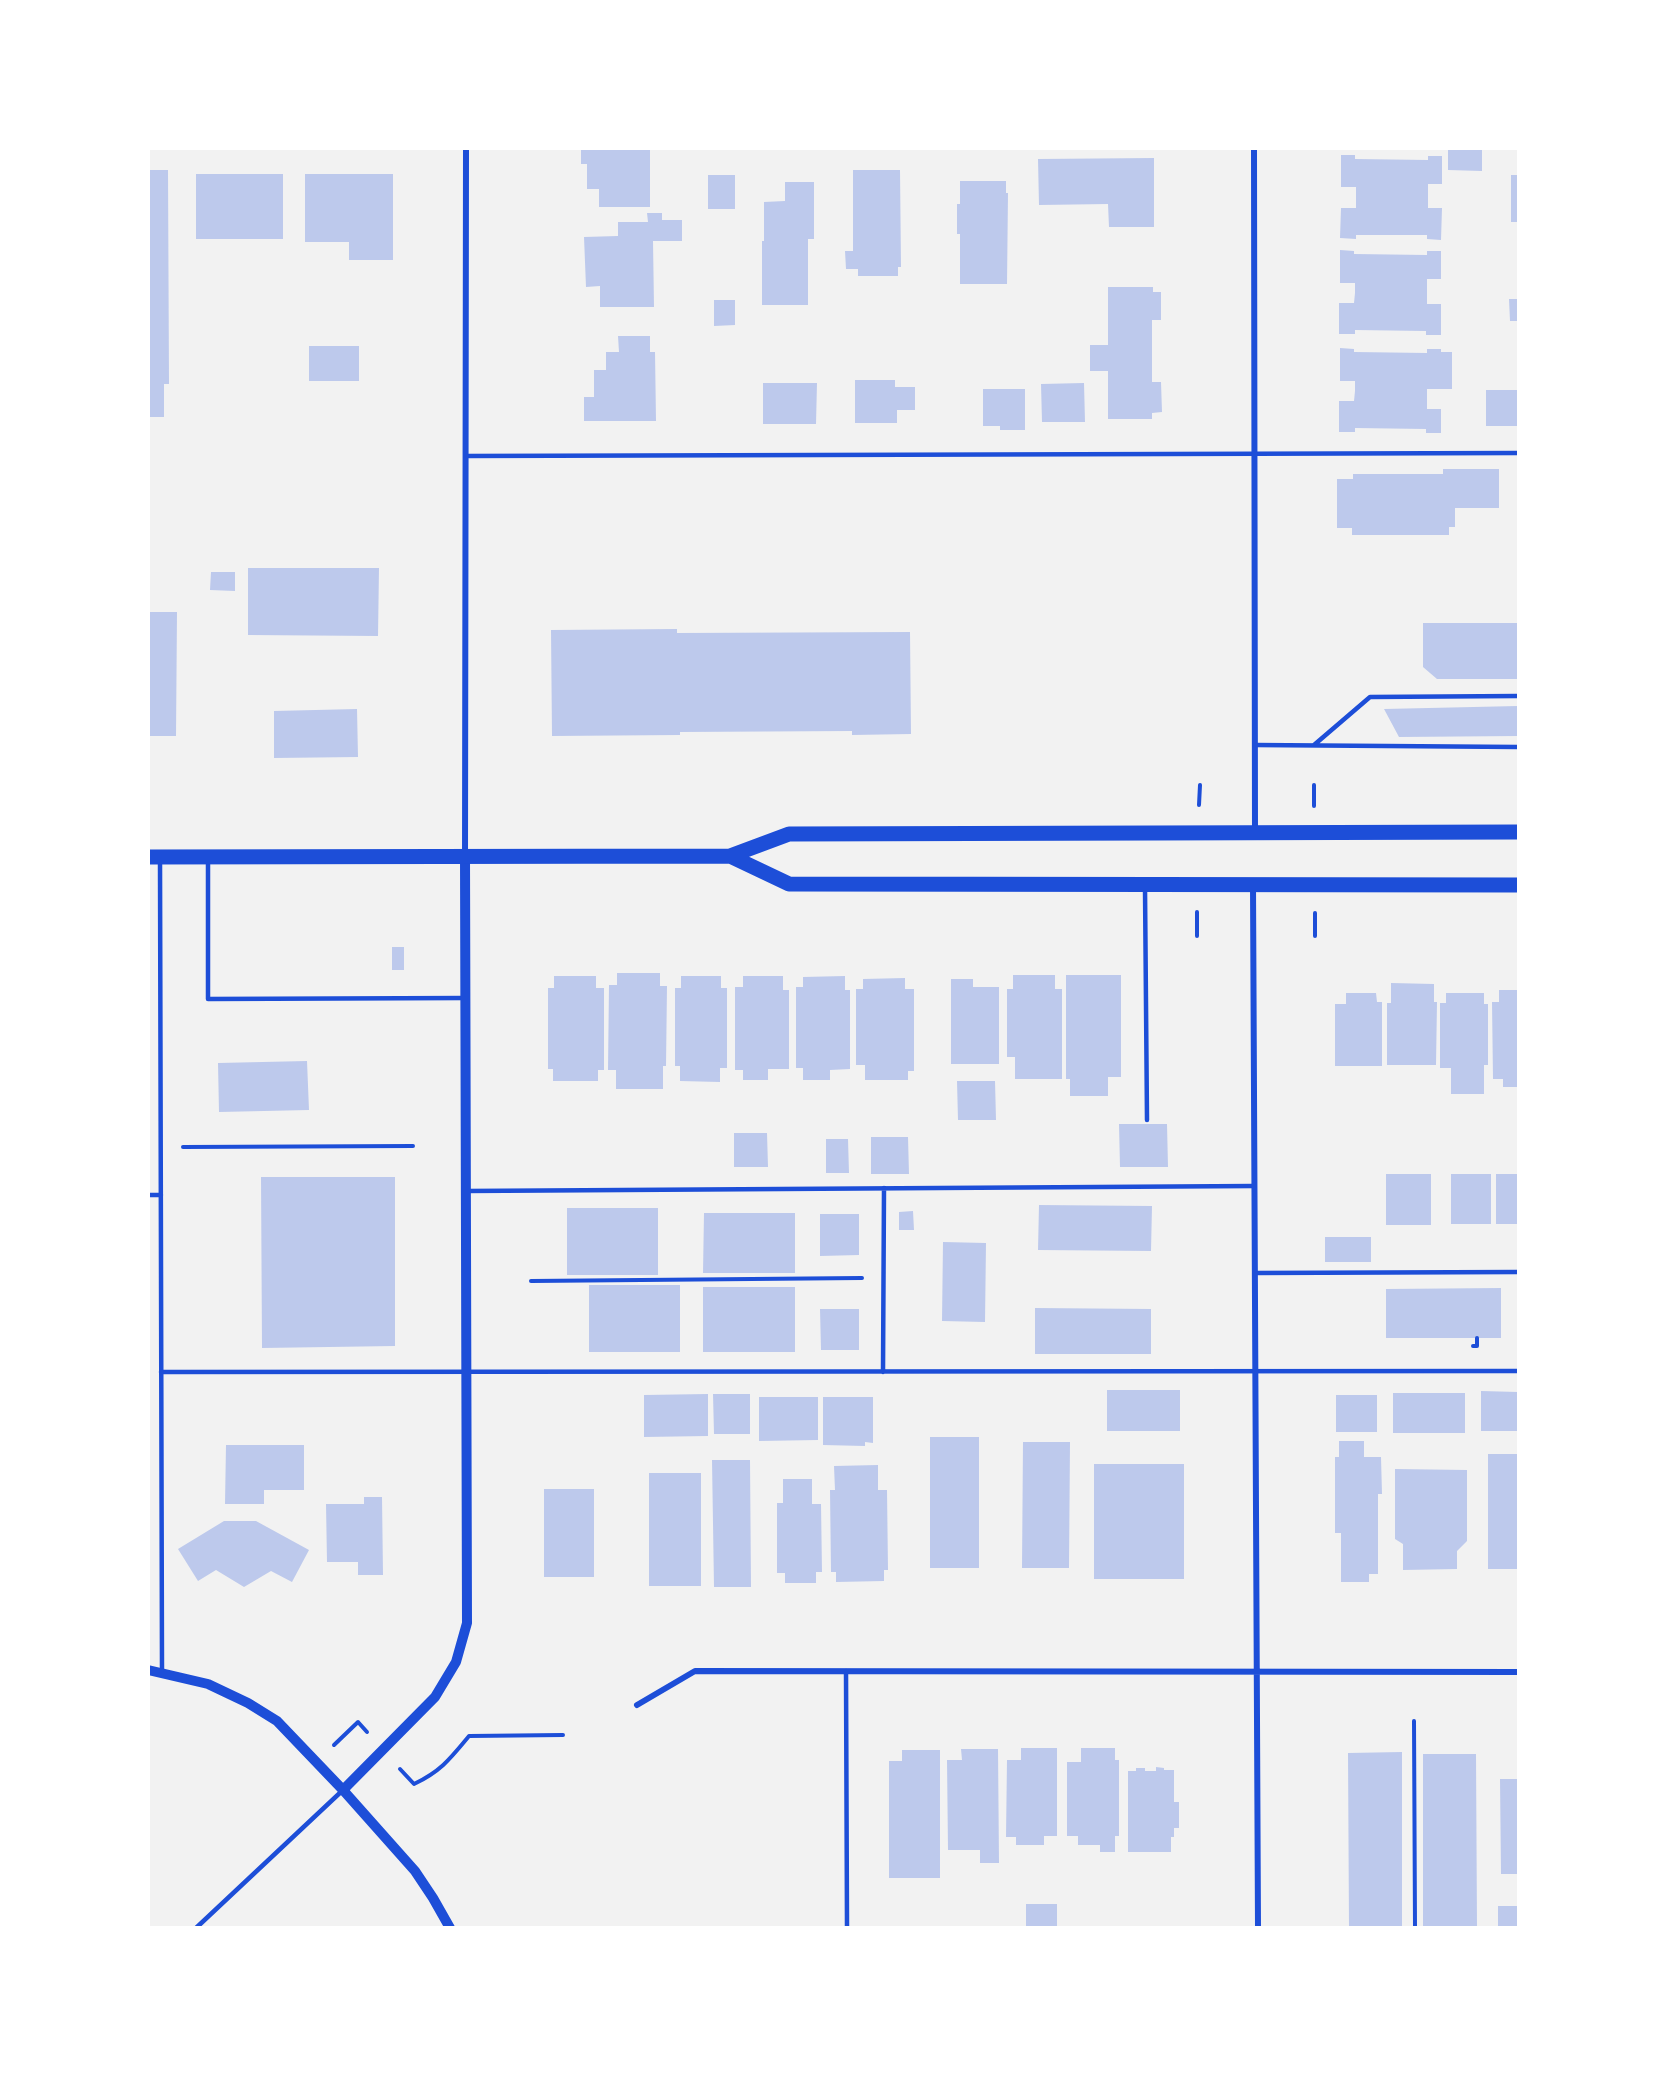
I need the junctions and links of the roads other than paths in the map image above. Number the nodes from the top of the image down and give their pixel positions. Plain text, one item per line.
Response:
1 (466, 148) edge
2 (1254, 148) edge
3 (1518, 453) edge
4 (1255, 454) junction
5 (466, 456) junction
6 (1518, 696) edge
7 (1255, 745) junction
8 (1314, 746) junction
9 (1518, 747) edge
10 (1255, 832) junction
11 (1518, 832) edge
12 (465, 856) junction
13 (730, 856) junction
14 (154, 857) edge
15 (208, 857) junction
16 (1145, 885) junction
17 (1253, 885) junction
18 (1518, 885) edge
19 (465, 999) junction
20 (1147, 1120) dead end
21 (1254, 1186) junction
22 (884, 1188) junction
23 (466, 1191) junction
24 (148, 1195) edge
25 (161, 1195) junction
26 (1518, 1272) edge
27 (1255, 1273) junction
28 (1255, 1371) junction
29 (1518, 1371) edge
30 (161, 1372) junction
31 (466, 1372) junction
32 (883, 1372) junction
33 (148, 1670) edge
34 (846, 1671) junction
35 (1257, 1672) junction
36 (1518, 1672) edge
37 (162, 1673) junction
38 (638, 1705) dead end
39 (343, 1790) junction
40 (196, 1928) edge
41 (450, 1928) edge
42 (847, 1928) edge
43 (1258, 1928) edge

1 - 5 street
2 - 4 street
3 - 4 lane
4 - 5 lane
4 - 7 street
5 - 12 street
6 - 8 lane
7 - 8 lane
7 - 10 street
8 - 9 lane
10 - 11 main road
10 - 13 main road
12 - 13 main road
12 - 15 main road
12 - 19 street
13 - 16 main road
14 - 15 main road
14 - 25 lane
15 - 19 lane
16 - 17 main road
16 - 20 lane
17 - 18 main road
17 - 21 street
19 - 23 street
21 - 22 lane
21 - 27 street
22 - 23 lane
22 - 32 lane
23 - 31 street
24 - 25 lane
25 - 30 lane
26 - 27 lane
27 - 28 street
28 - 29 lane
28 - 32 lane
28 - 35 street
30 - 31 lane
30 - 37 lane
31 - 32 lane
31 - 39 street
33 - 37 street
34 - 35 street
34 - 38 street
34 - 42 lane
35 - 36 street
35 - 43 street
37 - 39 street
39 - 40 lane
39 - 41 street

